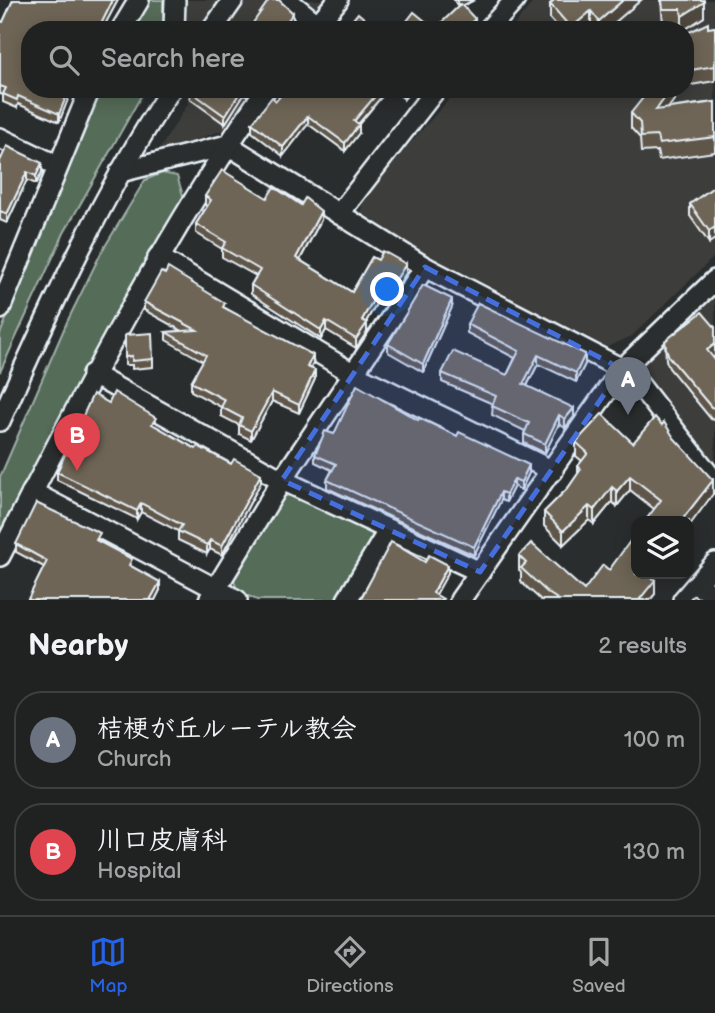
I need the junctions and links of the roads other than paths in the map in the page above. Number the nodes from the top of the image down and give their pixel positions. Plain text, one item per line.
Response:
1 (139, 0) edge
2 (175, 0) edge
3 (233, 0) edge
4 (287, 0) edge
5 (338, 0) edge
6 (515, 0) edge
7 (126, 21) edge
8 (174, 21) edge
9 (218, 21) edge
10 (309, 21) edge
11 (320, 21) edge
12 (496, 21) edge
13 (86, 98) edge
14 (165, 98) edge
15 (260, 98) edge
16 (429, 98) edge
17 (0, 138) edge
18 (228, 145) junction
19 (58, 166) junction
20 (120, 172) junction
21 (339, 214) junction
22 (158, 257) junction
23 (425, 267) junction
24 (715, 280) edge
25 (0, 309) edge
26 (622, 369) junction
27 (92, 374) junction
28 (354, 374) junction
29 (0, 421) edge
30 (553, 471) junction
31 (282, 480) junction
32 (715, 482) edge
33 (32, 492) junction
34 (388, 531) junction
35 (0, 556) edge
36 (715, 564) edge
37 (480, 572) junction
38 (698, 583) junction
39 (212, 595) edge
40 (715, 598) edge
41 (237, 600) edge
42 (348, 600) edge
43 (460, 600) edge
44 (683, 600) edge

1 - 7 street
2 - 8 street
3 - 9 street
4 - 10 street
5 - 11 street
6 - 12 street
13 - 19 street
14 - 20 street
15 - 18 street
16 - 21 street
17 - 19 street
18 - 20 street
18 - 21 street
18 - 22 street
19 - 25 street
20 - 29 street
21 - 23 street
22 - 27 street
22 - 28 street
23 - 26 street
23 - 28 street
24 - 26 street
26 - 30 street
26 - 32 street
27 - 31 street
27 - 33 street
28 - 30 street
28 - 31 street
30 - 37 street
31 - 34 street
31 - 39 street
33 - 35 street
33 - 39 street
34 - 37 street
34 - 42 street
36 - 38 street
37 - 43 street
38 - 40 street
38 - 44 street
39 - 41 street

